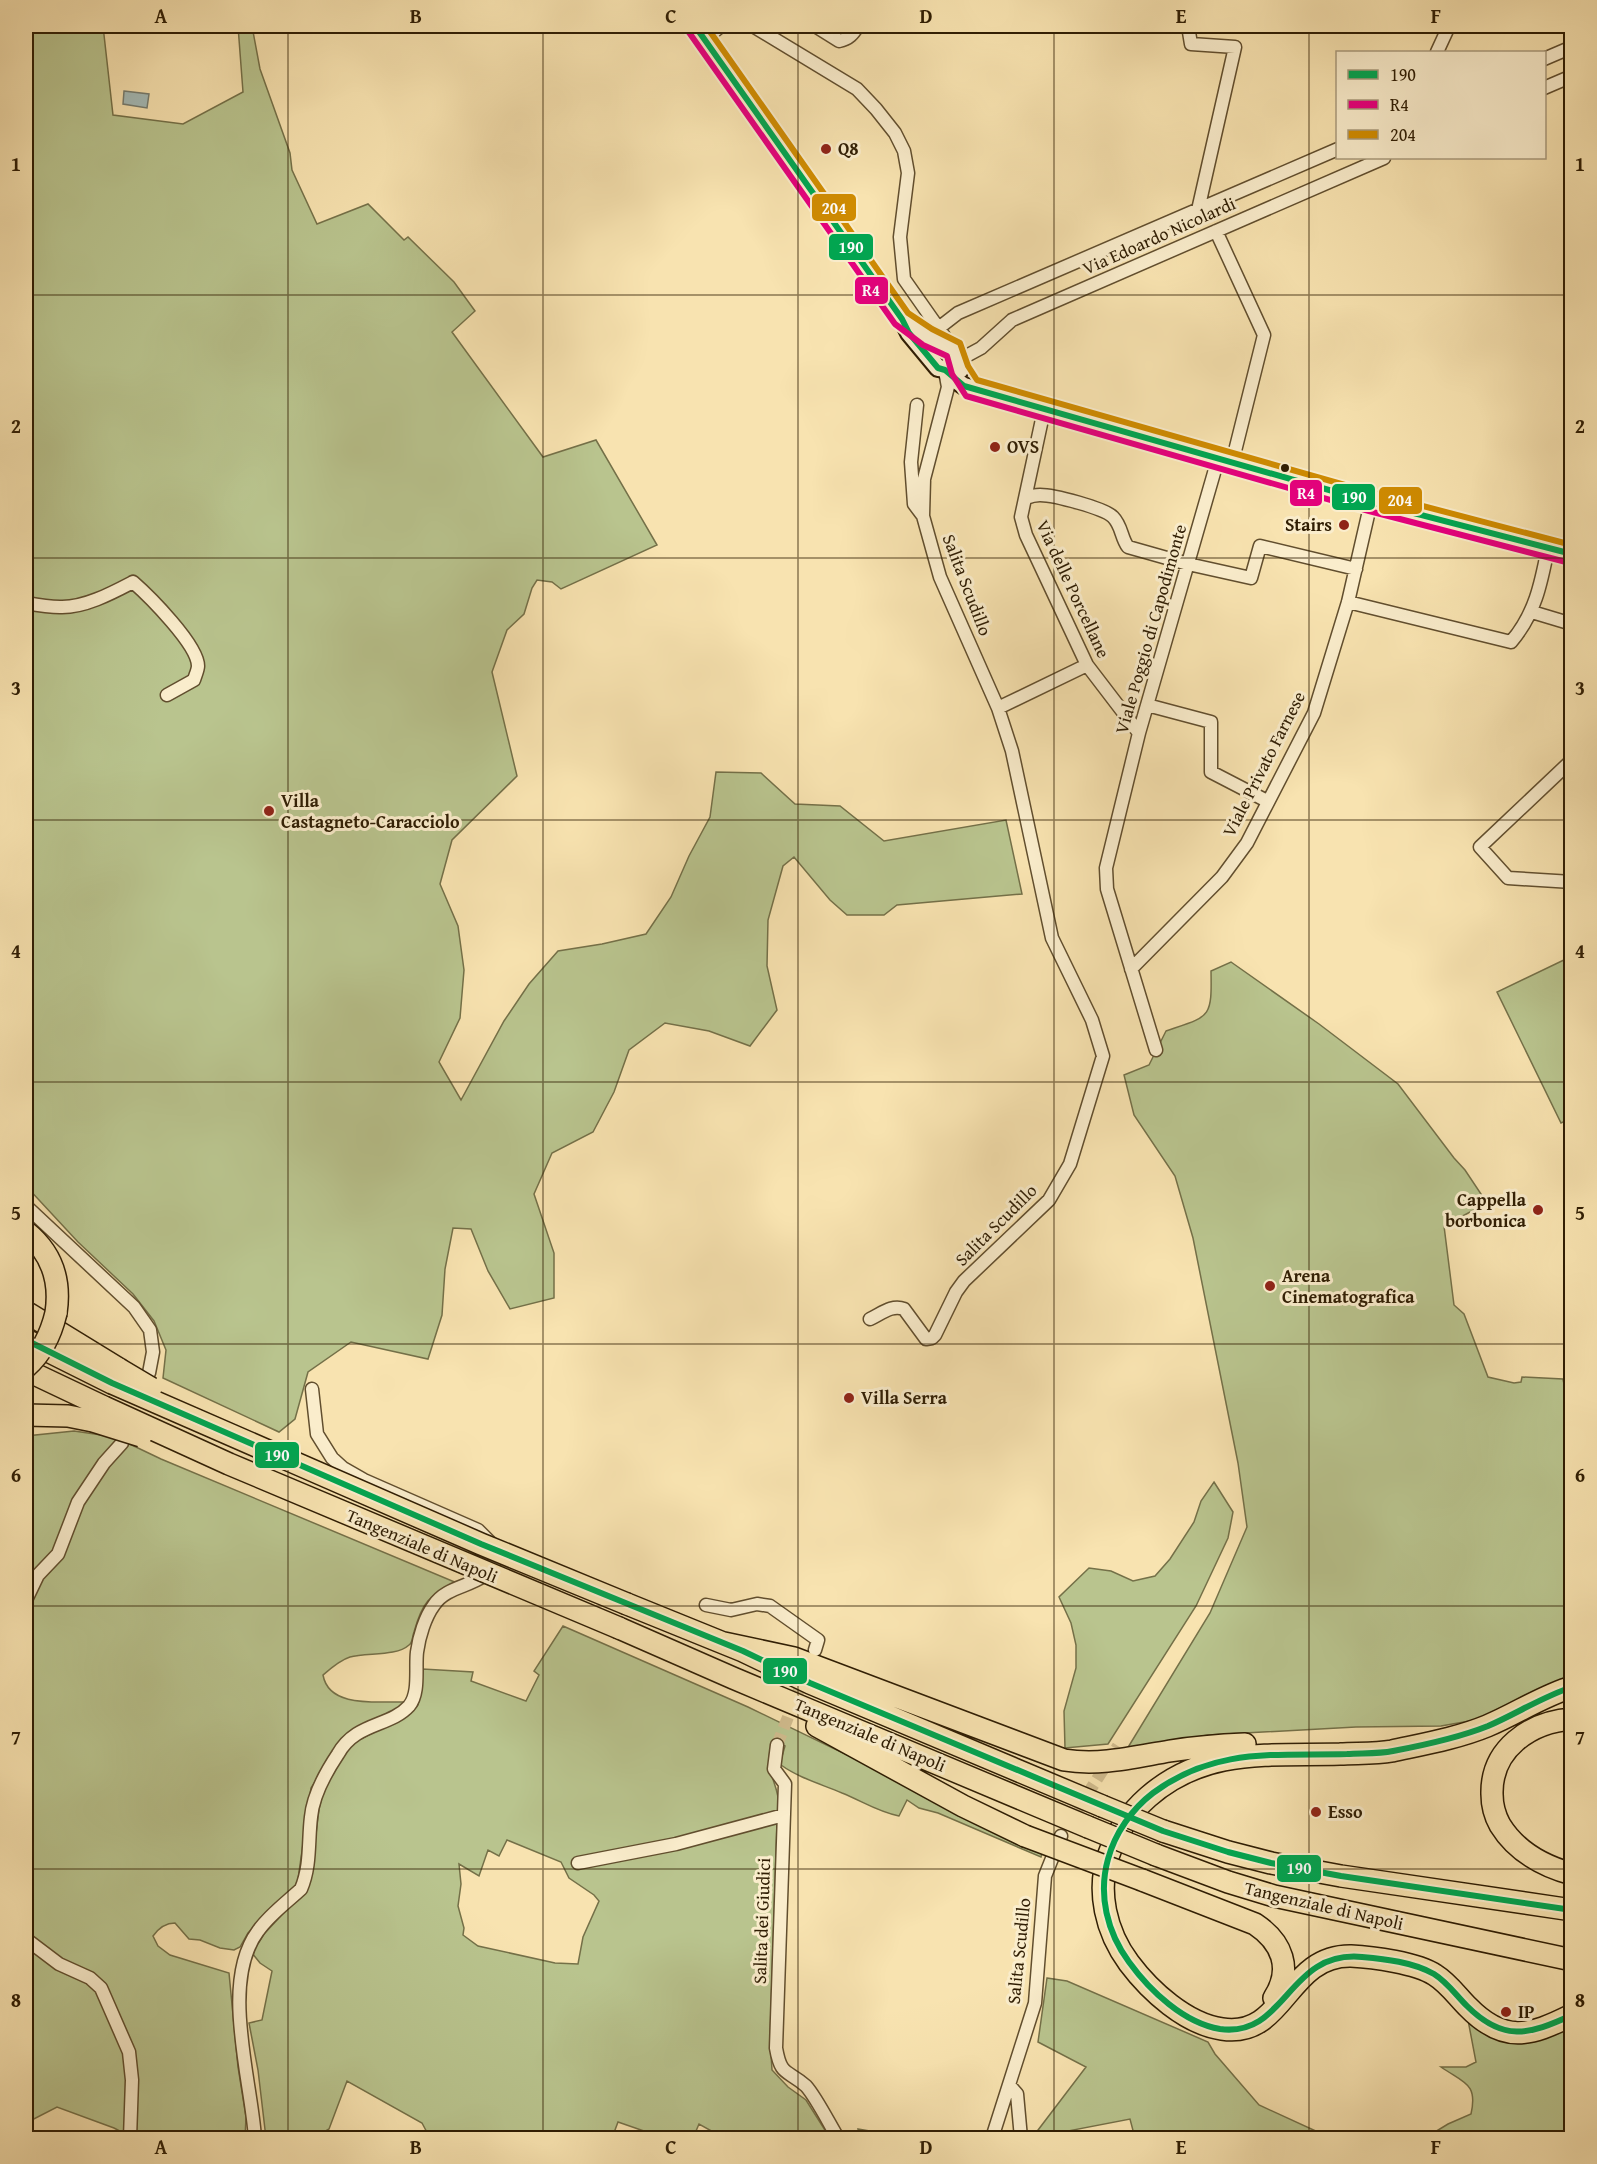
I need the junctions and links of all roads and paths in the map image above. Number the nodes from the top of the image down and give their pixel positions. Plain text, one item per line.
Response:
1 (721, 26) edge
2 (753, 26) edge
3 (815, 26) edge
4 (858, 26) edge
5 (1188, 26) edge
6 (1449, 26) edge
7 (700, 32) edge
8 (1572, 47) edge
9 (1437, 51) edge
10 (1546, 59) edge
11 (1572, 76) edge
12 (1546, 88) edge
13 (1336, 151) edge
14 (1382, 159) edge
15 (1198, 210) junction
16 (1216, 231) junction
17 (902, 319) junction
18 (942, 350) junction
19 (918, 405) dead end
20 (1044, 410) junction
21 (1225, 461) junction
22 (1026, 498) junction
23 (1371, 502) junction
24 (922, 516) junction
25 (1548, 548) junction
26 (1572, 554) edge
27 (1188, 564) junction
28 (1356, 568) junction
29 (1348, 602) junction
30 (26, 603) edge
31 (1532, 612) junction
32 (1572, 624) edge
33 (1087, 665) junction
34 (167, 695) dead end
35 (1147, 705) junction
36 (998, 708) junction
37 (1139, 734) junction
38 (1572, 760) edge
39 (1267, 801) junction
40 (1572, 882) edge
41 (1124, 945) junction
42 (1150, 950) junction
43 (1131, 969) junction
44 (1156, 1050) dead end
45 (26, 1206) edge
46 (26, 1232) edge
47 (26, 1246) edge
48 (26, 1312) edge
49 (56, 1313) junction
50 (870, 1319) dead end
51 (26, 1340) edge
52 (26, 1369) edge
53 (149, 1372) dead end
54 (115, 1376) junction
55 (312, 1389) dead end
56 (98, 1414) junction
57 (26, 1415) edge
58 (122, 1443) dead end
59 (26, 1600) edge
60 (706, 1605) dead end
61 (724, 1643) junction
62 (815, 1650) dead end
63 (733, 1678) junction
64 (1572, 1687) edge
65 (1572, 1701) edge
66 (1572, 1719) edge
67 (1470, 1732) junction
68 (777, 1745) tunnel mouth
69 (784, 1815) junction
70 (1061, 1836) tunnel mouth
71 (578, 1863) dead end
72 (1572, 1874) edge
73 (1572, 1911) edge
74 (26, 1939) edge
75 (1572, 1960) edge
76 (1572, 2015) edge
77 (1009, 2085) junction
78 (130, 2139) edge
79 (255, 2139) edge
80 (838, 2139) edge
81 (992, 2139) edge
82 (1021, 2139) edge

1 - 7 street
2 - 18 street
3 - 4 street
5 - 15 street
6 - 9 street
7 - 17 main road
8 - 10 street
11 - 12 street
13 - 15 street, Via Edoardo Nicolardi
14 - 16 street, Via Edoardo Nicolardi
15 - 18 street, Via Edoardo Nicolardi
16 - 18 street, Via Edoardo Nicolardi
16 - 21 street, Viale Poggio di Capodimonte
17 - 18 main road
17 - 18 main road
18 - 20 main road
18 - 24 street, Salita Scudillo
19 - 24 street
20 - 21 main road
20 - 22 street, Via delle Porcellane
21 - 23 main road
21 - 27 street, Viale Poggio di Capodimonte
22 - 27 street
22 - 33 street, Via delle Porcellane
23 - 25 main road
23 - 28 street, Viale Privato Farnese
24 - 36 street, Salita Scudillo
25 - 26 main road
25 - 31 street
27 - 28 street
27 - 35 street, Viale Poggio di Capodimonte
28 - 29 street, Viale Privato Farnese
29 - 31 street
29 - 39 street, Viale Privato Farnese
30 - 34 street
31 - 32 street
33 - 36 street
33 - 37 street, Via delle Porcellane
35 - 37 street, Viale Poggio di Capodimonte
35 - 39 street
36 - 50 street, Salita Scudillo
37 - 41 street, Viale Poggio di Capodimonte
38 - 40 street
39 - 42 street, Viale Privato Farnese
41 - 42 street
41 - 43 street
42 - 43 street, Viale Privato Farnese
43 - 44 street
45 - 53 street
46 - 49 highway
47 - 49 highway
48 - 54 highway
49 - 52 highway, bridge
51 - 54 highway
52 - 56 highway
54 - 61 highway, Tangenziale di Napoli, bridge
55 - 79 street
56 - 57 highway
56 - 63 highway, Tangenziale di Napoli, bridge
58 - 59 street
60 - 62 street
61 - 67 highway
61 - 73 highway, Tangenziale di Napoli, bridge
63 - 65 highway, bridge
63 - 75 highway, Tangenziale di Napoli, bridge
64 - 67 highway
66 - 72 highway
67 - 76 highway
68 - 69 street, Salita dei Giudici
69 - 71 street
69 - 80 street, Salita dei Giudici
70 - 77 street, Salita Scudillo
74 - 78 street
77 - 81 street, Salita Scudillo
77 - 82 street

